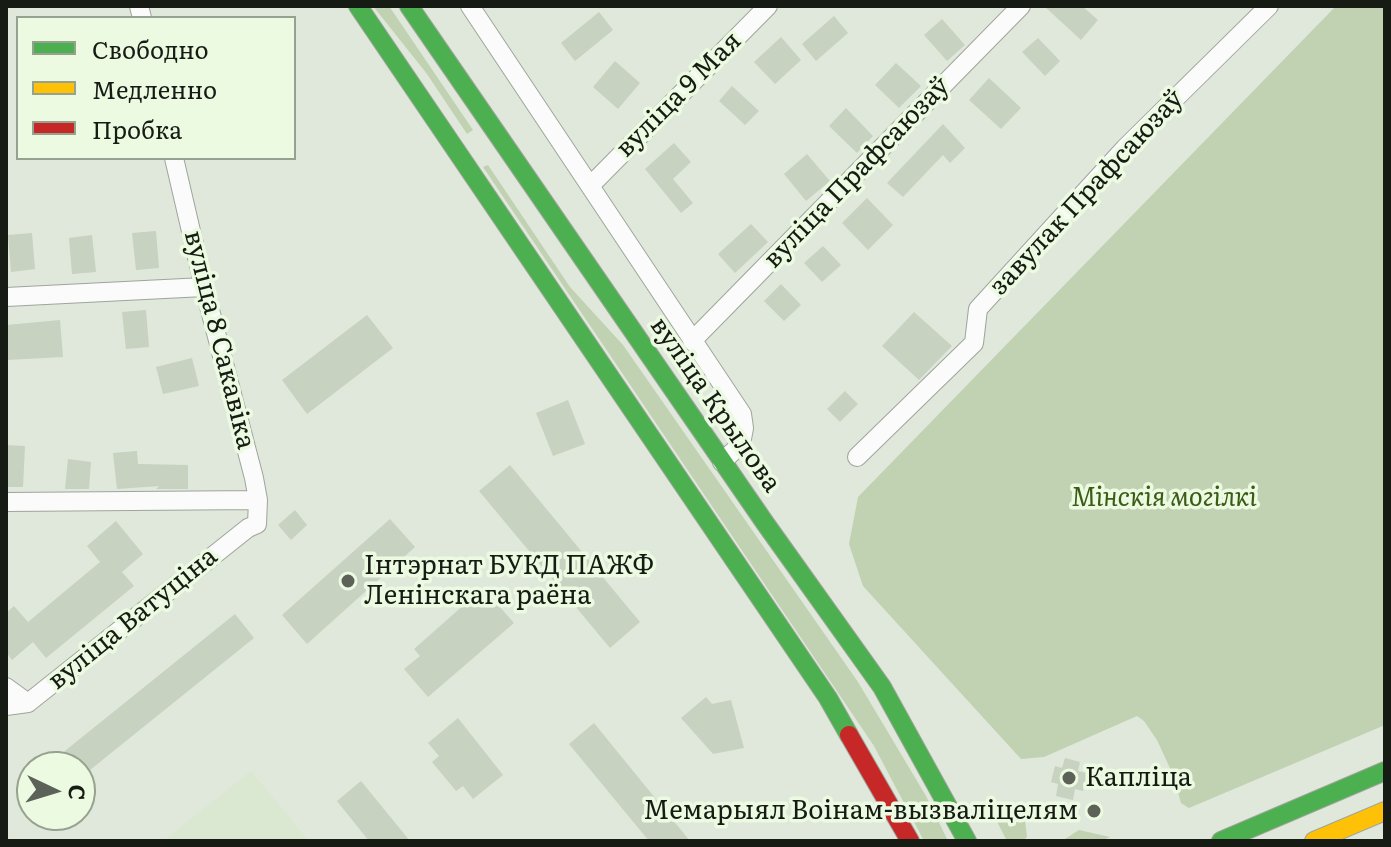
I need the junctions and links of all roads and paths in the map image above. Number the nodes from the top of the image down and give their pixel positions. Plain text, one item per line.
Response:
1 (358, 6) edge
2 (409, 6) edge
3 (470, 6) edge
4 (768, 6) edge
5 (1021, 6) edge
6 (1269, 6) edge
7 (479, 149) junction
8 (174, 160) edge
9 (591, 185) junction
10 (204, 287) junction
11 (6, 297) edge
12 (692, 341) junction
13 (857, 457) dead end
14 (722, 462) junction
15 (258, 500) junction
16 (6, 502) edge
17 (257, 524) joint
18 (6, 687) edge
19 (28, 703) junction
20 (6, 706) edge
21 (1385, 771) edge
22 (1385, 811) edge
23 (910, 841) edge
24 (967, 841) edge
25 (1221, 841) edge
26 (1314, 841) edge

1 - 7 main road, вуліца Крылова
2 - 7 main road, вуліца Крылова
3 - 9 street
4 - 9 street, вуліца 9 Мая
5 - 12 street, вуліца Прафсаюзаў
6 - 13 street, завулак Прафсаюзаў
7 - 14 main road, вуліца Крылова
7 - 23 main road, вуліца Крылова
8 - 10 street, вуліца 8 Сакавіка
9 - 12 street
10 - 11 street
10 - 15 street, вуліца 8 Сакавіка
12 - 14 street
14 - 24 main road, вуліца Крылова
15 - 16 street
15 - 17 street, вуліца 8 Сакавіка
17 - 19 street, вуліца Ватуціна
18 - 19 street
19 - 20 street, вуліца Ватуціна
21 - 25 main road
22 - 26 main road

